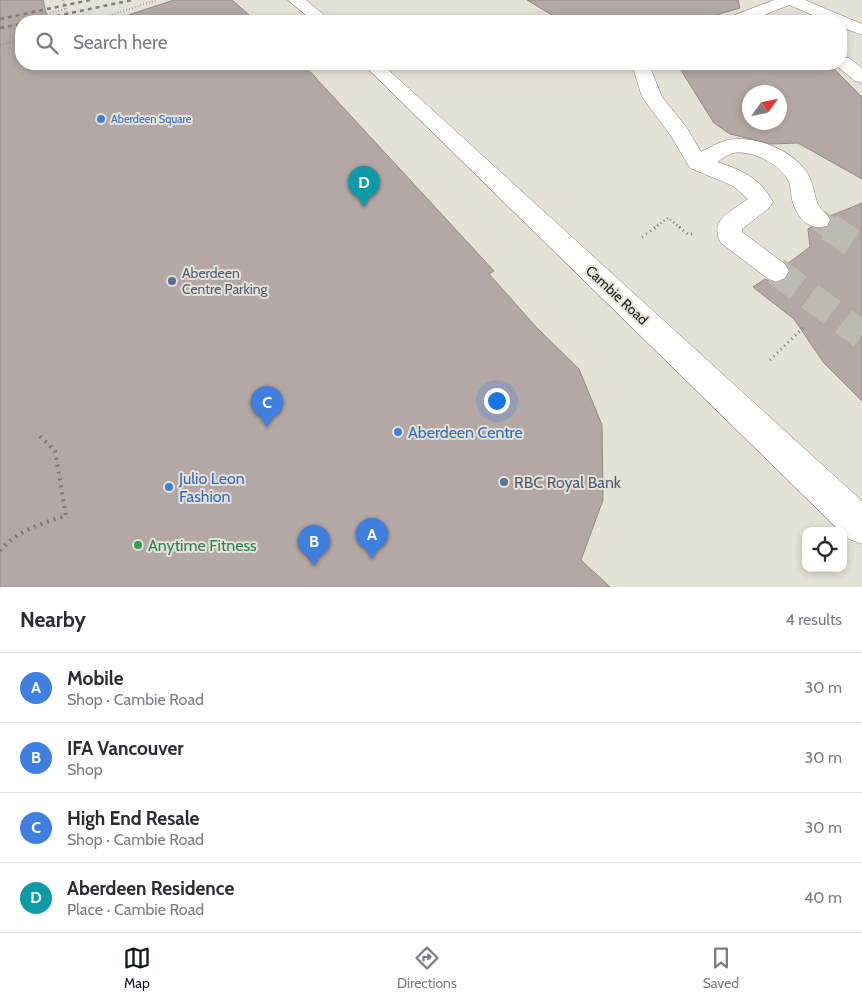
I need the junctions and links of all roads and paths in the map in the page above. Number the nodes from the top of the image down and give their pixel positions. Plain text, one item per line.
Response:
1 (63, 0) edge
2 (157, 0) edge
3 (296, 0) edge
4 (788, 0) edge
5 (792, 0) edge
6 (65, 9) junction
7 (47, 14) dead end
8 (67, 15) edge
9 (111, 15) edge
10 (315, 15) edge
11 (757, 15) edge
12 (827, 15) edge
13 (847, 24) edge
14 (862, 30) edge
15 (15, 42) edge
16 (0, 46) edge
17 (847, 64) edge
18 (847, 66) edge
19 (378, 70) edge
20 (643, 71) dead end
21 (862, 71) edge
22 (862, 77) edge
23 (698, 163) junction
24 (818, 220) tunnel mouth
25 (729, 226) junction
26 (642, 236) dead end
27 (776, 271) tunnel mouth
28 (804, 327) dead end
29 (770, 360) dead end
30 (39, 435) dead end
31 (862, 526) edge
32 (0, 551) edge

1 - 6 path
2 - 9 path
3 - 10 main road
4 - 11 main road
5 - 12 main road
6 - 7 path
6 - 8 path
13 - 14 main road
15 - 16 path
17 - 21 main road
18 - 22 main road
19 - 31 main road, Cambie Road
20 - 23 main road
23 - 24 main road
23 - 25 main road
25 - 26 path
25 - 27 main road
28 - 29 path
30 - 32 path

